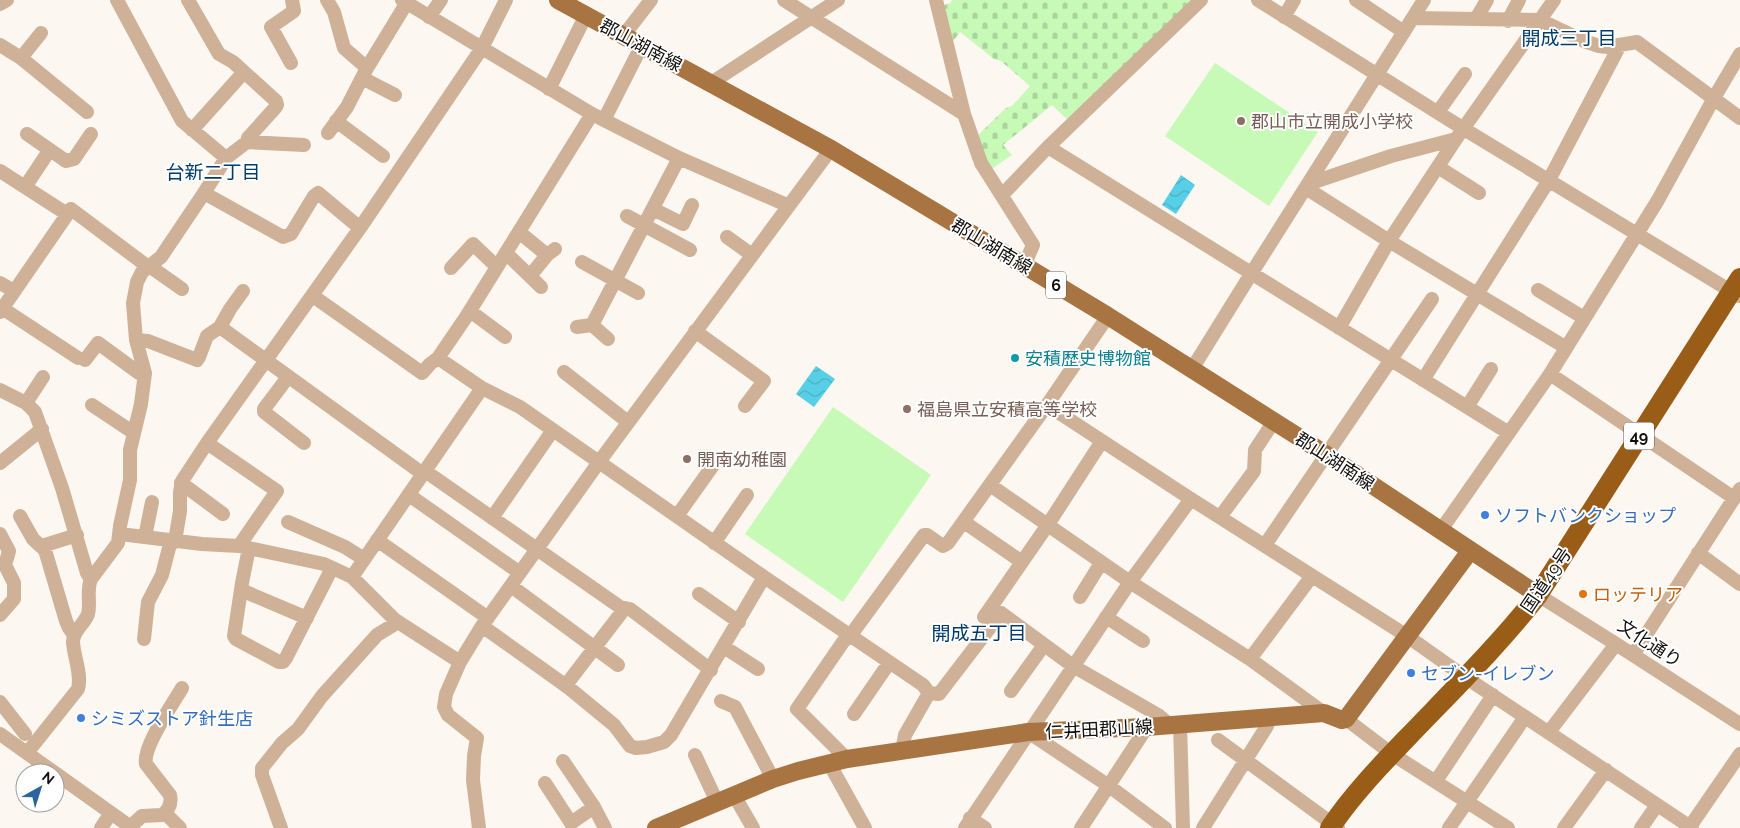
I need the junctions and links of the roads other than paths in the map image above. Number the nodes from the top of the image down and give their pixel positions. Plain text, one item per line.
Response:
1 (7, 0) edge
2 (117, 0) edge
3 (188, 0) edge
4 (292, 0) edge
5 (327, 0) edge
6 (441, 0) edge
7 (506, 0) edge
8 (558, 0) edge
9 (651, 0) edge
10 (784, 0) edge
11 (838, 0) edge
12 (936, 0) edge
13 (1202, 0) edge
14 (1258, 0) edge
15 (1294, 0) edge
16 (1356, 0) edge
17 (1424, 0) edge
18 (1487, 0) edge
19 (1519, 0) edge
20 (1554, 0) edge
21 (404, 2) edge
22 (0, 4) edge
23 (586, 15) junction
24 (811, 16) junction
25 (429, 17) junction
26 (1284, 17) junction
27 (1413, 18) junction
28 (1476, 19) junction
29 (1508, 20) junction
30 (1540, 20) junction
31 (1404, 32) junction
32 (40, 33) dead end
33 (624, 35) junction
34 (0, 45) edge
35 (642, 45) junction
36 (1620, 45) junction
37 (482, 48) junction
38 (1740, 54) edge
39 (21, 58) junction
40 (290, 63) dead end
41 (244, 72) junction
42 (364, 73) junction
43 (1378, 74) junction
44 (1465, 74) dead end
45 (711, 83) junction
46 (549, 89) junction
47 (395, 95) dead end
48 (1714, 98) junction
49 (87, 112) dead end
50 (1438, 112) junction
51 (964, 114) junction
52 (598, 117) junction
53 (1740, 118) edge
54 (192, 130) junction
55 (26, 134) dead end
56 (91, 134) dead end
57 (1460, 134) junction
58 (247, 142) junction
59 (304, 145) dead end
60 (1048, 147) junction
61 (831, 149) junction
62 (49, 151) junction
63 (383, 156) dead end
64 (226, 158) junction
65 (679, 158) junction
66 (1438, 167) junction
67 (0, 170) edge
68 (1549, 180) junction
69 (1307, 186) junction
70 (25, 187) junction
71 (204, 193) junction
72 (1480, 193) dead end
73 (1002, 195) junction
74 (692, 205) dead end
75 (789, 206) junction
76 (653, 209) junction
77 (67, 214) junction
78 (627, 216) dead end
79 (644, 226) junction
80 (360, 228) junction
81 (519, 232) junction
82 (1637, 232) junction
83 (726, 237) dead end
84 (1389, 241) junction
85 (690, 250) dead end
86 (506, 253) junction
87 (752, 256) junction
88 (582, 262) dead end
89 (148, 266) junction
90 (1024, 266) junction
91 (497, 267) junction
92 (451, 268) dead end
93 (1251, 274) junction
94 (530, 276) junction
95 (615, 280) junction
96 (0, 282) edge
97 (540, 287) dead end
98 (182, 289) dead end
99 (1737, 289) edge
100 (1538, 290) dead end
101 (14, 291) junction
102 (243, 292) dead end
103 (638, 293) dead end
104 (1476, 293) junction
105 (313, 296) junction
106 (1432, 299) dead end
107 (1, 310) edge
108 (470, 311) junction
109 (1108, 316) junction
110 (1584, 318) junction
111 (592, 325) junction
112 (577, 326) dead end
113 (220, 327) junction
114 (1339, 328) junction
115 (695, 331) junction
116 (506, 337) dead end
117 (608, 339) dead end
118 (136, 340) junction
119 (1565, 347) junction
120 (438, 358) junction
121 (1390, 360) junction
122 (267, 361) junction
123 (1492, 368) dead end
124 (1192, 369) junction
125 (564, 372) dead end
126 (1550, 374) junction
127 (144, 375) junction
128 (43, 376) dead end
129 (288, 376) junction
130 (1423, 380) junction
131 (482, 388) junction
132 (0, 390) edge
133 (26, 403) junction
134 (92, 405) dead end
135 (1048, 405) junction
136 (745, 406) dead end
137 (1467, 408) junction
138 (1274, 421) junction
139 (628, 422) junction
140 (42, 429) junction
141 (553, 430) junction
142 (134, 433) junction
143 (1509, 433) junction
144 (1639, 436) junction
145 (1102, 441) junction
146 (207, 443) junction
147 (304, 443) dead end
148 (1327, 455) junction
149 (599, 462) junction
150 (0, 463) edge
151 (714, 464) dead end
152 (424, 472) junction
153 (181, 483) junction
154 (990, 485) junction
155 (1737, 494) edge
156 (409, 495) junction
157 (747, 495) dead end
158 (1191, 499) junction
159 (152, 502) dead end
160 (223, 514) dead end
161 (20, 516) dead end
162 (677, 516) junction
163 (1220, 517) junction
164 (492, 518) junction
165 (288, 522) dead end
166 (964, 522) junction
167 (1047, 526) junction
168 (1441, 530) junction
169 (0, 534) edge
170 (120, 534) junction
171 (77, 535) junction
172 (145, 537) junction
173 (173, 540) junction
174 (377, 540) junction
175 (714, 543) junction
176 (42, 546) junction
177 (1265, 546) junction
178 (244, 547) junction
179 (537, 549) junction
180 (1470, 551) junction
181 (1698, 553) junction
182 (364, 559) junction
183 (1022, 562) junction
184 (1101, 563) junction
185 (332, 568) junction
186 (520, 573) junction
187 (1312, 576) junction
188 (352, 577) junction
189 (764, 578) junction
190 (91, 579) junction
191 (1130, 582) junction
192 (1740, 584) edge
193 (510, 586) junction
194 (241, 590) junction
195 (699, 594) dead end
196 (1538, 595) junction
197 (1080, 597) dead end
198 (625, 608) junction
199 (0, 615) edge
200 (984, 617) junction
201 (1106, 617) junction
202 (307, 618) junction
203 (398, 622) junction
204 (485, 622) junction
205 (739, 622) junction
206 (74, 635) junction
207 (850, 636) junction
208 (1407, 636) junction
209 (144, 640) dead end
210 (1143, 641) dead end
211 (1616, 644) junction
212 (1044, 645) junction
213 (724, 647) junction
214 (595, 648) junction
215 (1634, 655) junction
216 (1250, 659) junction
217 (460, 662) junction
218 (889, 663) junction
219 (618, 665) dead end
220 (1073, 666) junction
221 (758, 669) dead end
222 (711, 670) junction
223 (1465, 677) junction
224 (566, 685) junction
225 (182, 688) dead end
226 (1011, 692) dead end
227 (929, 693) junction
228 (1493, 695) junction
229 (721, 701) dead end
230 (0, 702) edge
231 (1324, 713) junction
232 (854, 714) dead end
233 (1525, 716) junction
234 (1270, 717) junction
235 (1346, 719) junction
236 (1175, 724) junction
237 (1740, 724) edge
238 (1147, 727) junction
239 (1028, 732) junction
240 (1549, 732) junction
241 (25, 734) dead end
242 (2, 738) edge
243 (1218, 740) dead end
244 (902, 751) junction
245 (27, 753) junction
246 (1392, 754) junction
247 (1740, 754) edge
248 (696, 755) dead end
249 (847, 759) junction
250 (1245, 760) junction
251 (563, 761) dead end
252 (41, 763) edge
253 (829, 763) junction
254 (1606, 770) junction
255 (773, 779) junction
256 (65, 780) edge
257 (1436, 781) junction
258 (545, 783) dead end
259 (1109, 786) junction
260 (726, 799) junction
261 (1467, 801) junction
262 (1657, 804) junction
263 (594, 808) junction
264 (111, 813) junction
265 (165, 813) junction
266 (967, 823) edge
267 (131, 827) edge
268 (661, 827) edge
269 (1334, 827) edge
270 (101, 828) edge
271 (180, 828) edge
272 (281, 828) edge
273 (479, 828) edge
274 (605, 828) edge
275 (753, 828) edge
276 (865, 828) edge
277 (985, 828) edge
278 (1081, 828) edge
279 (1165, 828) edge
280 (1183, 828) edge
281 (1203, 828) edge
282 (1449, 828) edge
283 (1508, 828) edge
284 (1564, 828) edge
285 (1641, 828) edge
286 (1690, 828) edge

1 - 22 street
2 - 54 street
3 - 41 street
4 - 40 street
5 - 42 street
6 - 25 street
7 - 37 street
8 - 23 main road, 郡山湖南線 / 6
9 - 33 street
10 - 24 street
11 - 24 street
12 - 51 street
13 - 60 street
14 - 26 street
15 - 26 street
16 - 31 street
17 - 27 street
18 - 28 street
19 - 29 street
20 - 30 street
21 - 25 street
21 - 42 street
23 - 33 main road, 郡山湖南線 / 6
23 - 46 street
24 - 45 street
24 - 51 street
25 - 37 street
26 - 43 street
27 - 28 street
27 - 31 street
28 - 29 street
29 - 30 street
30 - 36 street
30 - 57 street
31 - 43 street
32 - 39 street
33 - 35 main road, 郡山湖南線 / 6
34 - 39 street
35 - 45 main road, 郡山湖南線 / 6
35 - 52 street
36 - 48 street
36 - 68 street
37 - 46 street
37 - 80 street
38 - 48 street
39 - 49 street
41 - 54 street
41 - 58 street
42 - 47 street
42 - 63 street
43 - 50 street
43 - 69 street
44 - 50 street
45 - 61 main road, 郡山湖南線 / 6
46 - 52 street
48 - 53 street
48 - 82 street
50 - 57 street
51 - 73 street
52 - 65 street
52 - 81 street
54 - 64 street
55 - 62 street
56 - 62 street
57 - 66 street
57 - 68 street
57 - 69 street
58 - 59 street
58 - 64 street
60 - 73 street
60 - 93 street
61 - 75 street
61 - 90 main road, 郡山湖南線 / 6
62 - 70 street
64 - 71 street
65 - 75 street
65 - 76 street
66 - 72 street
66 - 84 street
67 - 70 street
68 - 82 street
68 - 104 street
69 - 84 street
69 - 93 street
70 - 77 street
71 - 80 street
71 - 89 street
73 - 90 street
74 - 76 street
75 - 87 street
76 - 79 street
77 - 89 street
77 - 101 street
78 - 79 street
79 - 85 street
79 - 95 street
80 - 105 street
81 - 86 street
81 - 94 street
82 - 99 street
82 - 110 street
83 - 87 street
84 - 104 street
84 - 114 street
86 - 91 street
86 - 94 street
87 - 115 street
88 - 95 street
89 - 98 street
89 - 118 street
90 - 109 main road, 郡山湖南線 / 6
91 - 92 street
91 - 108 street
93 - 114 street
93 - 124 street
94 - 97 street
95 - 103 street
95 - 111 street
96 - 101 street
99 - 144 highway, 国道49号 / 49
100 - 110 street
101 - 107 street
102 - 113 street
104 - 119 street
104 - 130 street
105 - 120 street
105 - 122 street
106 - 121 street
107 - 127 street
108 - 116 street
108 - 120 street
109 - 124 main road, 郡山湖南線 / 6
109 - 135 street
110 - 119 street
111 - 112 street
111 - 117 street
113 - 118 street
113 - 122 street
114 - 121 street
115 - 136 street
115 - 139 street
118 - 127 street
119 - 126 street
120 - 131 street
121 - 130 street
121 - 148 street
122 - 129 street
122 - 146 street
123 - 137 street
124 - 138 main road, 郡山湖南線 / 6
125 - 139 street
126 - 143 street
126 - 144 street
127 - 142 street
128 - 133 street
129 - 147 street
129 - 152 street
130 - 137 street
131 - 141 street
131 - 152 street
132 - 133 street
133 - 140 street
134 - 142 street
135 - 145 street
135 - 154 street
137 - 143 street
138 - 148 main road, 郡山湖南線 / 6
138 - 163 street
139 - 149 street
140 - 150 street
140 - 171 street
141 - 149 street
141 - 164 street
142 - 170 street
143 - 168 street
144 - 155 street
144 - 196 highway, 国道49号 / 49
145 - 158 street
145 - 167 street
146 - 153 street
146 - 178 street
148 - 168 main road, 郡山湖南線 / 6
148 - 177 street
149 - 162 street
149 - 179 street
151 - 162 street
152 - 156 street
152 - 164 street
153 - 160 street
153 - 173 street
154 - 166 street
154 - 167 street
155 - 181 street
156 - 174 street
156 - 186 street
157 - 175 street
158 - 163 street
158 - 191 street
159 - 172 street
161 - 176 street
162 - 175 street
163 - 177 street
164 - 179 street
165 - 182 street
166 - 183 street
166 - 207 street
167 - 183 street
167 - 184 street
168 - 180 main road, 郡山湖南線 / 6
169 - 199 street
170 - 172 street
170 - 190 street
171 - 176 street
171 - 190 street
172 - 173 street
173 - 178 street
173 - 209 street
174 - 182 street
174 - 204 street
175 - 189 street
176 - 206 street
177 - 187 street
178 - 185 street
178 - 194 street
179 - 186 street
179 - 198 street
180 - 196 main road, 郡山湖南線 / 6
180 - 208 main road
181 - 192 street
181 - 215 street
182 - 188 street
183 - 200 street
184 - 191 street
184 - 197 street
185 - 188 street
185 - 202 street
186 - 193 street
187 - 208 street
187 - 216 street
188 - 203 street
189 - 205 street
189 - 207 street
190 - 206 street
191 - 201 street
191 - 216 street
193 - 204 street
193 - 214 street
194 - 202 street
194 - 202 street
195 - 205 street
196 - 211 street, 文化通り
196 - 223 highway, 国道49号 / 49
198 - 214 street
198 - 222 street
200 - 212 street
200 - 227 street
201 - 210 street
201 - 220 street
203 - 217 street
203 - 272 street
204 - 217 street
204 - 224 street
205 - 213 street
206 - 245 street
207 - 218 street
207 - 249 street
208 - 223 street
208 - 235 main road
211 - 215 street, 文化通り
211 - 240 street
212 - 220 street
212 - 226 street
213 - 221 street
213 - 222 street
214 - 219 street
214 - 224 street
215 - 237 street, 文化通り
216 - 231 street
217 - 273 street
218 - 227 street
218 - 232 street
220 - 236 street
220 - 239 street
222 - 224 street
223 - 228 street
223 - 246 highway, 国道49号 / 49
225 - 265 street
227 - 244 street
228 - 233 street
228 - 257 street
229 - 255 street
230 - 241 street
231 - 234 main road, 仁井田郡山線
231 - 235 main road, 仁井田郡山線
233 - 240 street
233 - 261 street
234 - 236 main road, 仁井田郡山線
234 - 250 street
235 - 246 street
236 - 238 main road, 仁井田郡山線
236 - 280 street
238 - 239 main road, 仁井田郡山線
238 - 259 street
239 - 244 main road, 仁井田郡山線
239 - 259 street
239 - 266 street
240 - 254 street
242 - 245 street
243 - 250 street
244 - 249 main road, 仁井田郡山線
245 - 252 street
246 - 257 street
246 - 269 highway, 国道49号 / 49
247 - 286 street
248 - 260 street
249 - 253 main road, 仁井田郡山線
250 - 269 street
250 - 281 street
251 - 263 street
253 - 255 main road, 仁井田郡山線
253 - 276 street
254 - 262 street
254 - 284 street
255 - 260 main road, 仁井田郡山線
256 - 264 street
257 - 261 street
258 - 263 street
259 - 278 street
259 - 279 street
260 - 268 main road, 仁井田郡山線
260 - 275 street
261 - 282 street
261 - 283 street
262 - 285 street
262 - 286 street
263 - 274 street
264 - 267 street
264 - 270 street
265 - 267 street
265 - 271 street
266 - 277 street

